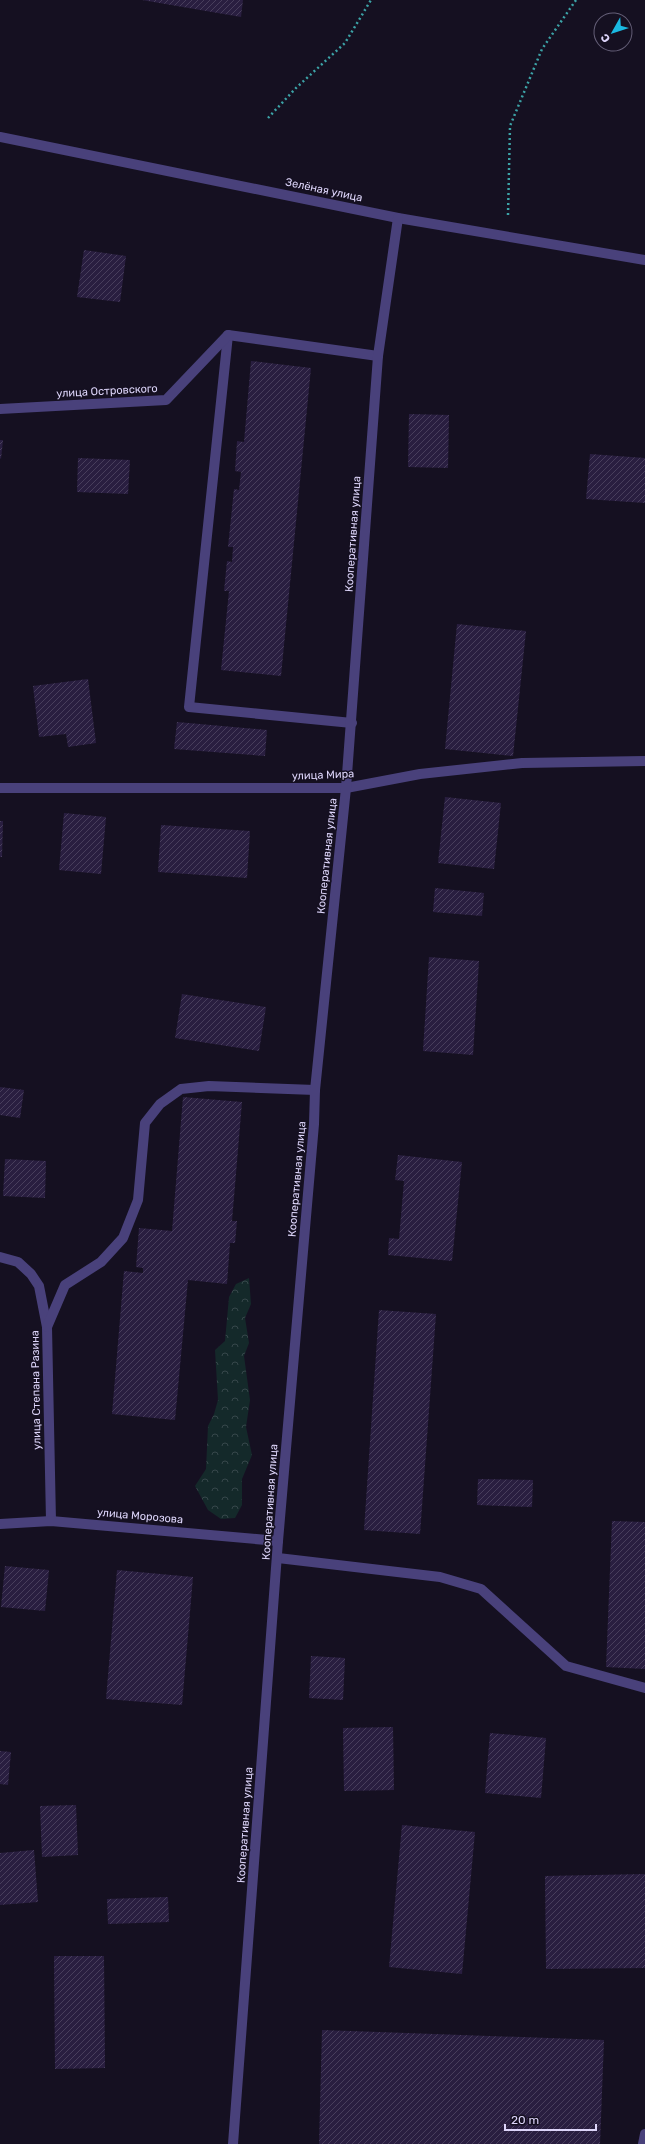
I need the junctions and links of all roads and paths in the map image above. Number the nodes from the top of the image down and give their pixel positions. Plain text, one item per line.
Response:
1 (371, 0) edge
2 (576, 0) edge
3 (268, 118) dead end
4 (0, 137) edge
5 (398, 218) junction
6 (507, 235) junction
7 (645, 260) edge
8 (228, 335) junction
9 (378, 356) junction
10 (0, 408) edge
11 (352, 723) junction
12 (645, 761) edge
13 (0, 788) edge
14 (346, 788) junction
15 (315, 1090) junction
16 (0, 1257) edge
17 (47, 1328) junction
18 (51, 1520) junction
19 (0, 1524) edge
20 (278, 1541) junction
21 (278, 1558) junction
22 (645, 1688) edge
23 (645, 2134) edge
24 (233, 2144) edge
25 (642, 2144) edge

1 - 3 path
2 - 6 path
4 - 5 street, Зелёная улица
5 - 6 street, Зелёная улица
5 - 9 street, Кооперативная улица
6 - 7 street, Зелёная улица
8 - 9 street
8 - 10 street, улица Островского
8 - 11 street
9 - 11 street, Кооперативная улица
11 - 14 street, Кооперативная улица
12 - 14 street, улица Мира
13 - 14 street, улица Мира
14 - 15 street, Кооперативная улица
15 - 17 street
15 - 20 street, Кооперативная улица
16 - 17 street, улица Степана Разина
17 - 18 street, улица Степана Разина
18 - 19 street, улица Морозова
18 - 20 street, улица Морозова
20 - 21 street, Кооперативная улица
21 - 22 street
21 - 24 street, Кооперативная улица
23 - 25 street

